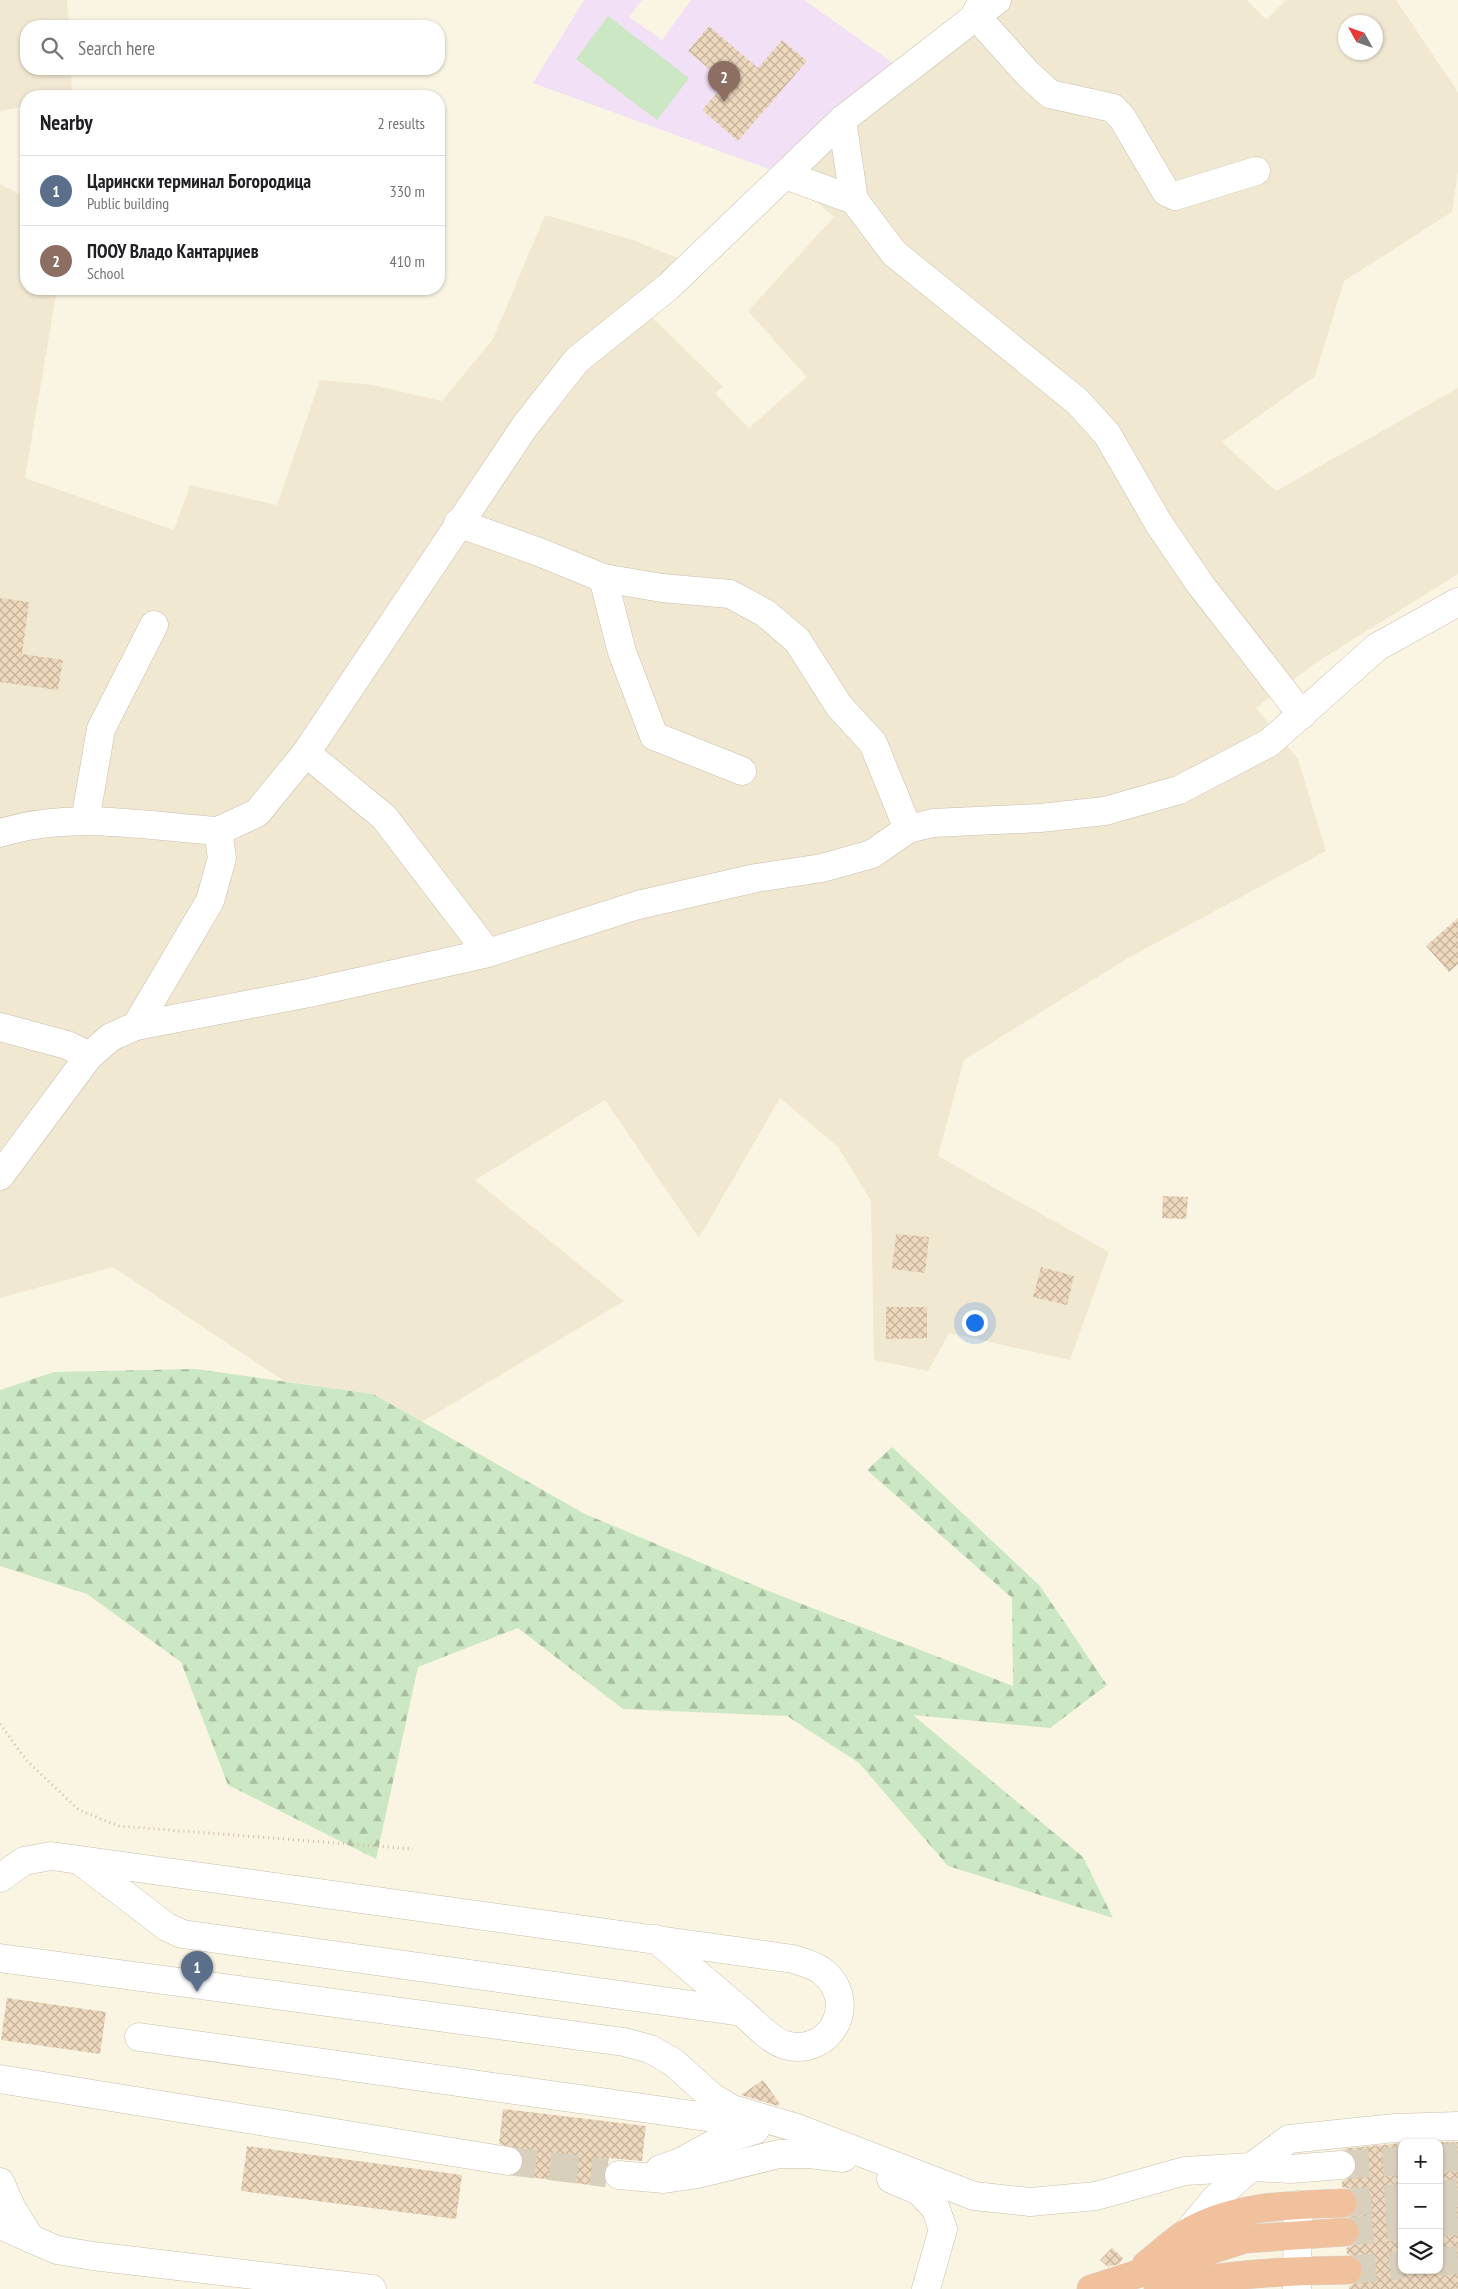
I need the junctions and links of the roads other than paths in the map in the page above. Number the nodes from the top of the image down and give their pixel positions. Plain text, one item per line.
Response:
1 (997, 0) edge
2 (979, 8) edge
3 (842, 120) junction
4 (1256, 170) dead end
5 (785, 175) junction
6 (854, 200) junction
7 (458, 523) junction
8 (603, 578) junction
9 (1458, 602) edge
10 (154, 625) dead end
11 (1302, 714) junction
12 (306, 753) junction
13 (742, 771) dead end
14 (85, 820) junction
15 (908, 829) junction
16 (218, 830) junction
17 (0, 833) edge
18 (488, 953) junction
19 (136, 1026) junction
20 (0, 1027) edge
21 (89, 1056) junction
22 (0, 1176) edge
23 (79, 1860) junction
24 (0, 1878) edge
25 (656, 1939) junction
26 (0, 1958) edge
27 (742, 2012) junction
28 (139, 2037) dead end
29 (0, 2079) edge
30 (756, 2124) junction
31 (1458, 2126) edge
32 (843, 2158) junction
33 (508, 2161) tunnel mouth
34 (1341, 2165) tunnel mouth
35 (1251, 2167) junction
36 (0, 2182) edge
37 (1343, 2203) tunnel mouth
38 (1298, 2205) junction
39 (0, 2225) edge
40 (1345, 2232) tunnel mouth
41 (1186, 2234) junction
42 (1298, 2234) junction
43 (31, 2239) junction
44 (1348, 2270) tunnel mouth
45 (1132, 2276) junction
46 (1297, 2280) edge
47 (372, 2289) edge
48 (926, 2289) edge
49 (1091, 2289) edge
50 (1158, 2289) edge

1 - 2 street
2 - 3 street
2 - 4 street
3 - 5 street
3 - 6 street
5 - 6 street
5 - 7 street
6 - 11 street
7 - 8 street
7 - 12 street
8 - 13 street
8 - 15 street
9 - 11 street
10 - 14 street
11 - 15 street
12 - 16 street
12 - 18 street
14 - 16 street
14 - 17 street
15 - 18 street
16 - 19 street
18 - 19 street
19 - 21 street
20 - 21 street
21 - 22 street
23 - 24 street
23 - 25 street
23 - 27 street
25 - 27 street
25 - 27 street
26 - 30 street
28 - 30 street
29 - 33 street
30 - 32 street
30 - 32 street
30 - 35 street
31 - 35 street
32 - 48 street
34 - 35 street
35 - 41 street
36 - 43 street
37 - 38 highway
38 - 41 highway
38 - 42 street
39 - 43 street
40 - 42 highway
41 - 45 highway
42 - 45 highway
42 - 46 street
43 - 47 street
44 - 46 highway
45 - 49 highway
46 - 50 highway

